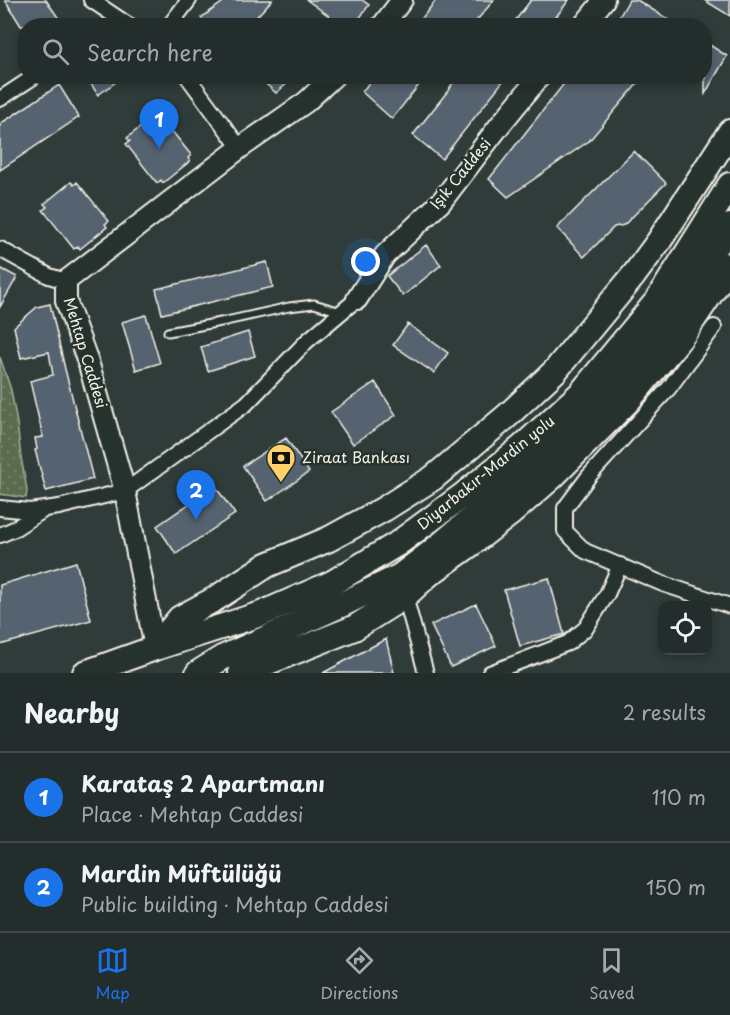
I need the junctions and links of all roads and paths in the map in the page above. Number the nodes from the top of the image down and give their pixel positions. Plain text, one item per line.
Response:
1 (91, 0) edge
2 (189, 0) edge
3 (604, 0) edge
4 (397, 2) edge
5 (114, 18) edge
6 (175, 18) edge
7 (387, 18) edge
8 (589, 18) edge
9 (23, 84) edge
10 (193, 84) edge
11 (325, 84) edge
12 (533, 84) edge
13 (0, 99) edge
14 (730, 132) edge
15 (240, 148) junction
16 (730, 185) edge
17 (730, 226) edge
18 (0, 249) edge
19 (730, 264) edge
20 (66, 281) junction
21 (357, 298) joint
22 (341, 312) junction
23 (714, 327) dead end
24 (168, 332) dead end
25 (125, 491) junction
26 (0, 508) edge
27 (46, 509) junction
28 (0, 535) edge
29 (620, 566) junction
30 (405, 596) junction
31 (730, 606) edge
32 (155, 648) junction
33 (85, 673) edge
34 (198, 673) edge
35 (241, 673) edge
36 (426, 673) edge
37 (490, 673) edge

1 - 5 street
2 - 6 street
3 - 8 street
4 - 7 street
9 - 13 street
10 - 15 street
11 - 15 street, Mehtap Caddesi
12 - 21 street, Işık Caddesi
14 - 32 highway
15 - 20 street, Mehtap Caddesi
16 - 32 highway, Diyarbakır-Mardin yolu
17 - 34 highway, Diyarbakır-Mardin yolu
18 - 20 street
19 - 30 highway
20 - 25 street, Mehtap Caddesi
21 - 22 street
22 - 24 lane
22 - 25 street
23 - 29 street
25 - 27 street
25 - 32 street, Mehtap Caddesi
26 - 27 street
27 - 28 street
29 - 31 street
29 - 37 street
30 - 35 highway
30 - 36 street
32 - 33 highway, Diyarbakır-Mardin yolu

